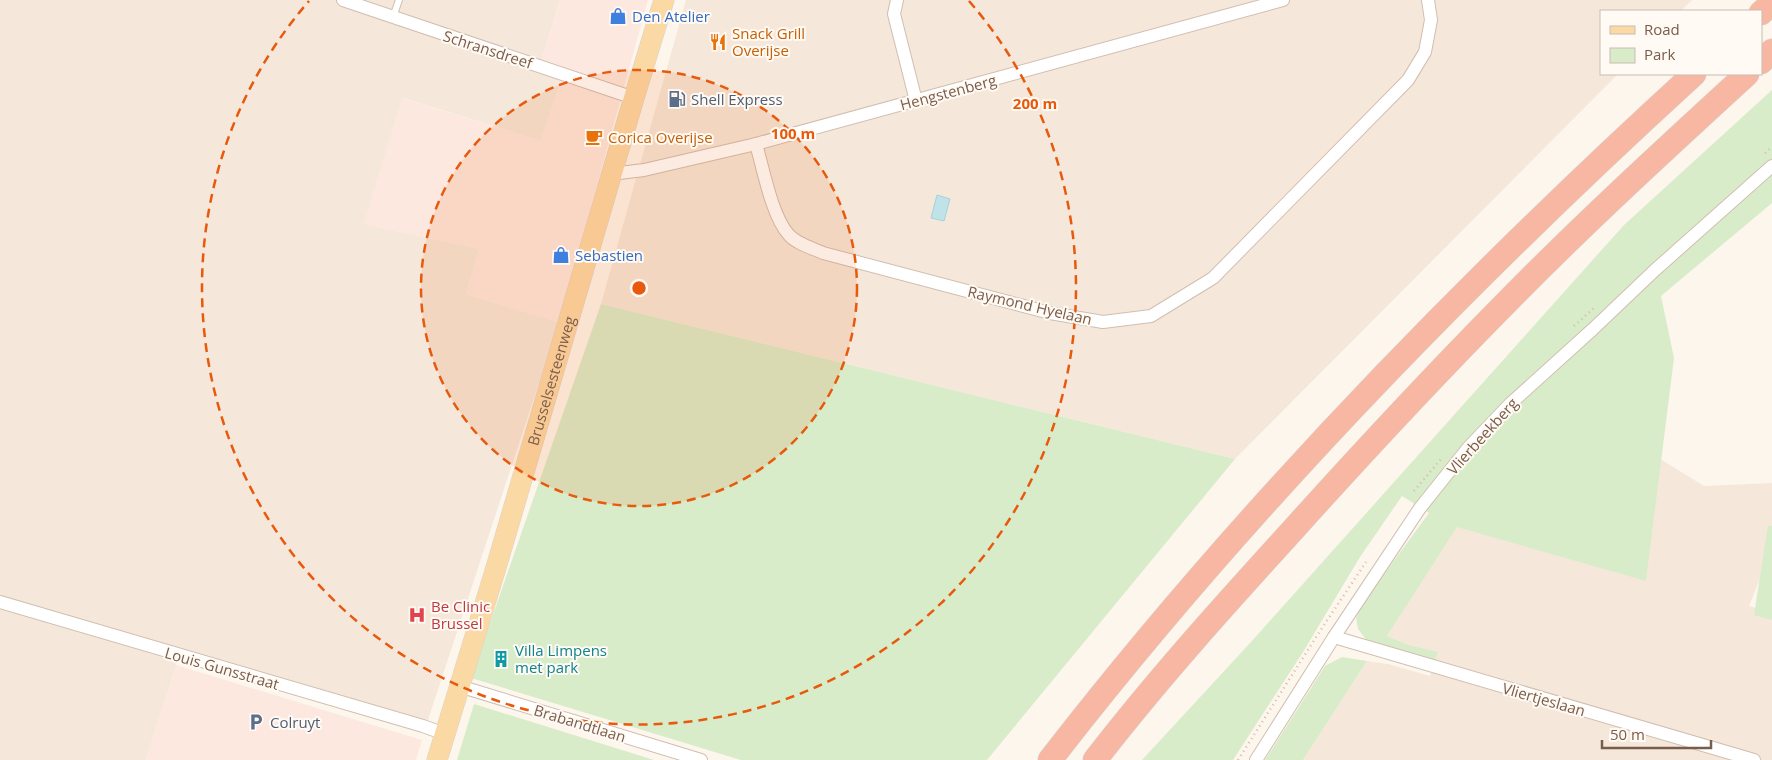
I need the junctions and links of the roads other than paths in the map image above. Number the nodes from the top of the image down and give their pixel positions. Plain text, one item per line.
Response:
1 (343, 0) edge
2 (399, 0) edge
3 (664, 0) edge
4 (897, 0) edge
5 (1283, 0) edge
6 (1428, 0) edge
7 (1772, 3) edge
8 (1762, 12) edge
9 (394, 17) junction
10 (1772, 52) edge
11 (1762, 61) edge
12 (1693, 75) edge
13 (1747, 75) edge
14 (634, 98) junction
15 (916, 101) junction
16 (756, 144) junction
17 (1772, 166) edge
18 (611, 174) junction
19 (0, 602) edge
20 (1334, 637) junction
21 (459, 686) junction
22 (444, 734) junction
23 (437, 760) edge
24 (701, 760) edge
25 (1050, 760) edge
26 (1095, 760) edge
27 (1256, 760) edge
28 (1754, 760) edge

1 - 9 street, Schransdreef
2 - 9 lane
3 - 14 main road, Brusselsesteenweg
4 - 15 street
5 - 15 street, Hengstenberg
6 - 16 street, Raymond Hyelaan
7 - 8 highway
9 - 14 street, Schransdreef
10 - 11 highway
12 - 25 highway
13 - 26 highway
14 - 18 main road, Brusselsesteenweg
15 - 16 street, Hengstenberg
16 - 18 street, Hengstenberg
17 - 20 street, Vlierbeekberg
18 - 21 main road, Brusselsesteenweg
19 - 22 street, Louis Gunsstraat
20 - 27 street, Vlierbeekberg
20 - 28 street, Vliertjeslaan
21 - 22 main road, Brusselsesteenweg
21 - 24 street, Brabandtlaan
22 - 23 main road, Brusselsesteenweg

